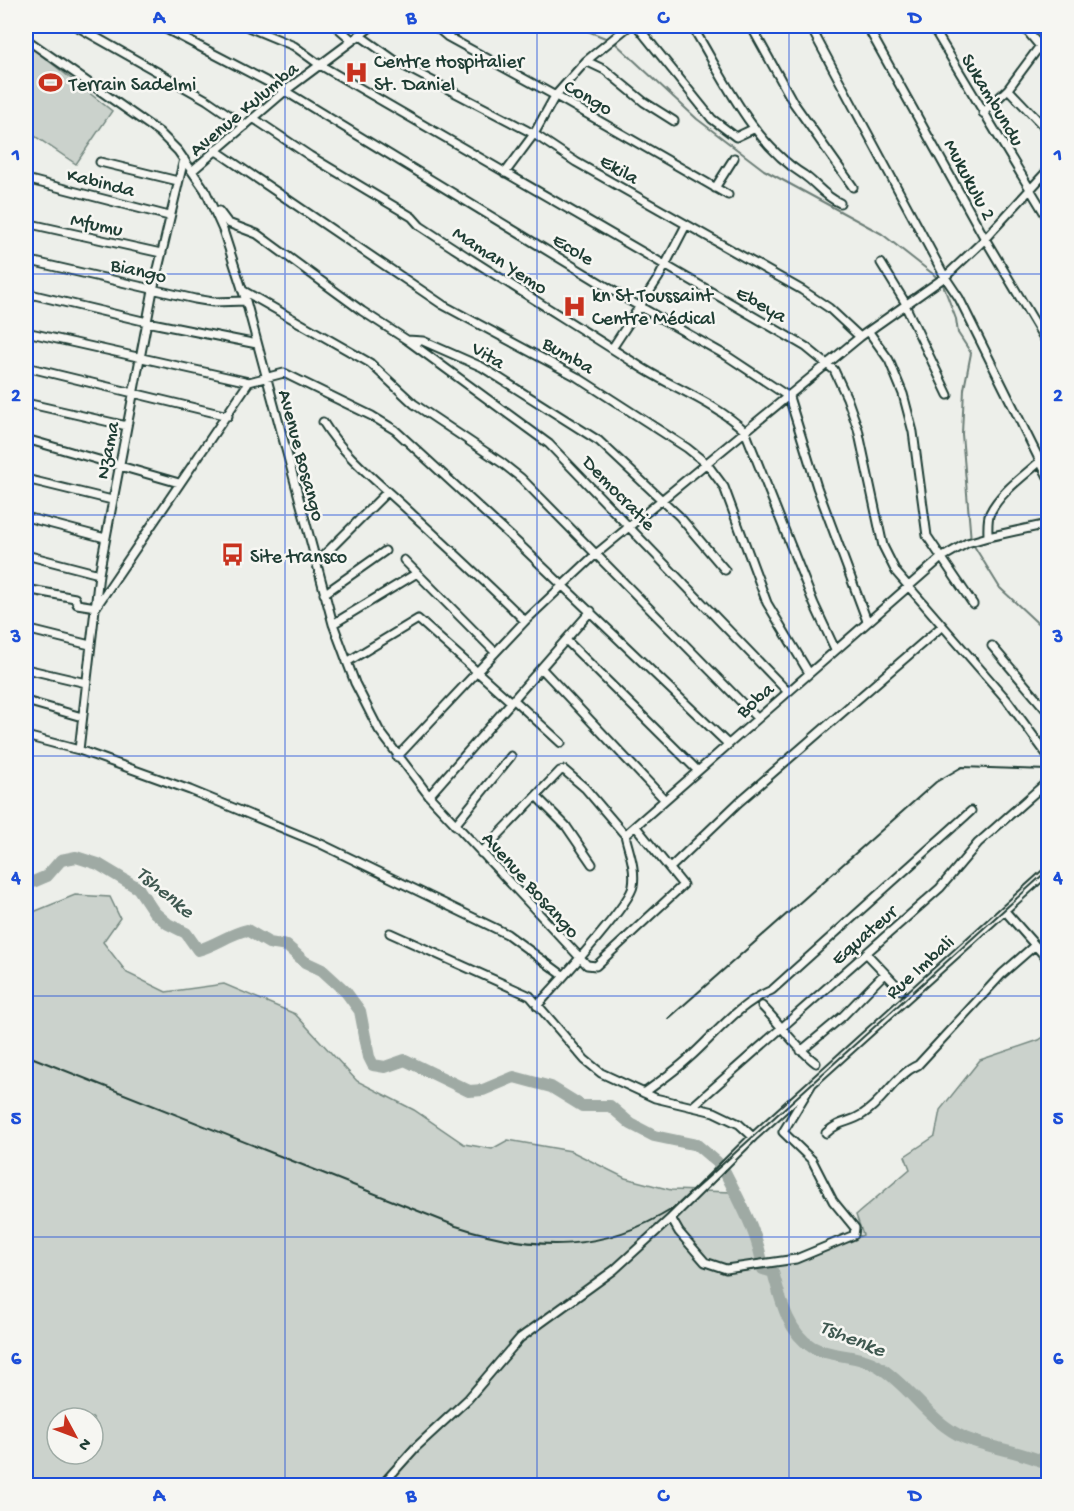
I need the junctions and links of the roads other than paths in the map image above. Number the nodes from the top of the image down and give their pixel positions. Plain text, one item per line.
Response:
1 (76, 26) edge
2 (336, 26) edge
3 (372, 26) edge
4 (435, 26) edge
5 (629, 26) edge
6 (637, 26) edge
7 (692, 26) edge
8 (751, 26) edge
9 (810, 26) edge
10 (867, 26) edge
11 (932, 26) edge
12 (1023, 26) edge
13 (248, 27) edge
14 (166, 29) dead end
15 (1048, 35) edge
16 (356, 38) junction
17 (28, 41) edge
18 (1042, 47) junction
19 (26, 50) edge
20 (1048, 56) edge
21 (586, 61) junction
22 (320, 65) junction
23 (1008, 89) junction
24 (285, 91) junction
25 (555, 96) junction
26 (983, 113) junction
27 (253, 118) junction
28 (674, 121) dead end
29 (245, 126) junction
30 (753, 129) junction
31 (1048, 130) edge
32 (534, 134) junction
33 (215, 150) junction
34 (734, 158) dead end
35 (184, 159) junction
36 (100, 162) dead end
37 (1048, 170) edge
38 (192, 171) junction
39 (505, 173) junction
40 (26, 179) edge
41 (178, 181) junction
42 (853, 187) dead end
43 (715, 188) junction
44 (1031, 188) junction
45 (728, 195) dead end
46 (213, 203) junction
47 (840, 203) dead end
48 (169, 216) junction
49 (1048, 219) edge
50 (26, 223) edge
51 (686, 225) junction
52 (984, 237) junction
53 (161, 253) junction
54 (26, 260) edge
55 (881, 263) dead end
56 (664, 264) junction
57 (945, 277) junction
58 (153, 290) junction
59 (242, 290) junction
60 (26, 293) edge
61 (246, 301) junction
62 (906, 305) junction
63 (640, 307) junction
64 (147, 322) junction
65 (26, 332) edge
66 (869, 332) junction
67 (860, 337) junction
68 (407, 340) junction
69 (256, 344) junction
70 (1048, 345) edge
71 (613, 347) junction
72 (140, 360) junction
73 (828, 363) junction
74 (26, 367) edge
75 (265, 376) junction
76 (249, 382) junction
77 (133, 393) junction
78 (948, 395) dead end
79 (789, 397) junction
80 (26, 403) edge
81 (228, 416) junction
82 (323, 422) dead end
83 (127, 426) junction
84 (745, 431) junction
85 (26, 439) edge
86 (1048, 454) edge
87 (1040, 462) junction
88 (120, 464) junction
89 (707, 464) junction
90 (1048, 477) edge
91 (26, 479) edge
92 (179, 483) junction
93 (387, 492) junction
94 (112, 500) junction
95 (662, 500) junction
96 (26, 517) edge
97 (1048, 524) edge
98 (631, 525) junction
99 (988, 537) junction
100 (105, 538) junction
101 (385, 551) dead end
102 (26, 555) edge
103 (596, 555) junction
104 (941, 558) junction
105 (404, 560) dead end
106 (317, 562) junction
107 (725, 570) dead end
108 (417, 573) junction
109 (99, 574) junction
110 (563, 585) junction
111 (906, 587) junction
112 (26, 589) edge
113 (324, 594) junction
114 (973, 604) dead end
115 (96, 607) junction
116 (591, 611) junction
117 (525, 621) junction
118 (867, 621) junction
119 (333, 624) junction
120 (941, 627) junction
121 (26, 629) edge
122 (567, 641) junction
123 (90, 645) junction
124 (992, 646) dead end
125 (835, 650) junction
126 (495, 652) junction
127 (346, 662) junction
128 (26, 669) edge
129 (542, 669) junction
130 (476, 672) junction
131 (809, 673) junction
132 (86, 683) junction
133 (788, 692) junction
134 (512, 700) junction
135 (26, 701) edge
136 (1048, 712) edge
137 (82, 717) junction
138 (758, 718) junction
139 (26, 736) edge
140 (561, 743) dead end
141 (728, 744) junction
142 (79, 750) junction
143 (511, 756) dead end
144 (1048, 756) edge
145 (397, 757) junction
146 (698, 771) junction
147 (1048, 781) edge
148 (429, 796) junction
149 (536, 796) junction
150 (666, 800) junction
151 (971, 811) dead end
152 (455, 825) junction
153 (636, 827) junction
154 (625, 836) junction
155 (481, 853) junction
156 (592, 864) dead end
157 (670, 867) junction
158 (1048, 872) edge
159 (1005, 911) junction
160 (390, 933) dead end
161 (1034, 946) junction
162 (866, 953) junction
163 (579, 960) junction
164 (1048, 960) edge
165 (885, 973) junction
166 (564, 976) junction
167 (901, 990) dead end
168 (537, 1006) junction
169 (762, 1006) dead end
170 (783, 1026) junction
171 (801, 1051) junction
172 (816, 1063) dead end
173 (812, 1084) junction
174 (644, 1093) junction
175 (693, 1106) junction
176 (826, 1133) dead end
177 (753, 1137) junction
178 (671, 1218) junction
179 (381, 1485) edge

1 - 29 street
2 - 16 street, Ekila
3 - 16 street, Avenue Kulumba
4 - 25 street, Congo
5 - 21 street
6 - 30 street
7 - 30 street
8 - 42 street
9 - 57 street
10 - 52 street, Mukukulu 2
11 - 26 street, Sukambundu
12 - 18 street
13 - 22 street, Ebeya
14 - 24 street, Ecole
15 - 18 street
16 - 22 street, Avenue Kulumba
16 - 32 street, Ekila
17 - 19 street
17 - 35 street, Avenue Bosango
18 - 20 street
18 - 23 street
21 - 25 street
21 - 28 street
22 - 24 street, Avenue Kulumba
22 - 39 street, Ebeya
23 - 26 street
23 - 31 street
24 - 27 street, Avenue Kulumba
24 - 63 street, Ecole
25 - 32 street
25 - 43 street, Congo
26 - 44 street, Sukambundu
27 - 29 street, Avenue Kulumba
27 - 71 street, Maman Yemo
29 - 33 street, Avenue Kulumba
30 - 47 street
32 - 39 street
32 - 51 street, Ekila
33 - 38 street, Avenue Kulumba
33 - 89 street, Bumba
34 - 43 street
35 - 38 street, Avenue Bosango
35 - 41 street, Nzama
36 - 41 street
37 - 44 street
38 - 46 street, Avenue Bosango
39 - 56 street, Ebeya
40 - 48 street, Kabinda
41 - 48 street, Nzama
43 - 45 street, Congo
44 - 49 street, Sukambundu
44 - 52 street
46 - 59 street, Avenue Bosango
46 - 68 street, Vita
48 - 53 street, Nzama
50 - 53 street, Mfumu
51 - 56 street
51 - 67 street, Ekila
52 - 57 street
52 - 70 street, Mukukulu 2
53 - 58 street, Nzama
54 - 58 street, Biango
55 - 62 street
56 - 63 street
56 - 73 street, Ebeya
57 - 62 street
57 - 87 street
58 - 61 street, Biango
58 - 64 street, Nzama
59 - 61 street, Avenue Bosango
59 - 103 street
60 - 64 street
61 - 69 street, Avenue Bosango
62 - 66 street
62 - 78 street
63 - 71 street
63 - 79 street, Ecole
64 - 69 street
64 - 72 street, Nzama
65 - 72 street
66 - 67 street
66 - 104 street
67 - 73 street
68 - 95 street, Vita
68 - 98 street, Democratie
69 - 75 street, Avenue Bosango
71 - 84 street, Maman Yemo
72 - 76 street
72 - 77 street, Nzama
73 - 79 street
73 - 111 street, Ebeya
74 - 77 street
75 - 76 street
75 - 106 street, Avenue Bosango
75 - 110 street
76 - 81 street
77 - 81 street
77 - 83 street, Nzama
79 - 84 street
79 - 118 street
80 - 83 street
81 - 92 street
82 - 93 street
83 - 88 street, Nzama
84 - 89 street
84 - 125 street, Maman Yemo
85 - 88 street
86 - 87 street
87 - 90 street
87 - 99 street
88 - 92 street
88 - 94 street, Nzama
89 - 95 street
89 - 131 street, Bumba
91 - 94 street
92 - 115 street
93 - 106 street
93 - 117 street
94 - 100 street, Nzama
95 - 98 street
95 - 107 street, Vita
96 - 100 street
97 - 99 street, Boba
98 - 103 street
98 - 133 street, Democratie
99 - 104 street, Boba
100 - 109 street, Nzama
101 - 113 street
102 - 109 street
103 - 110 street
103 - 138 street
104 - 111 street, Boba
104 - 114 street
105 - 108 street
106 - 113 street, Avenue Bosango
108 - 119 street
108 - 126 street
109 - 115 street, Nzama
110 - 116 street
110 - 117 street
111 - 118 street, Boba
111 - 120 street, Ebeya
112 - 115 street
113 - 119 street, Avenue Bosango
115 - 123 street, Nzama
116 - 122 street
116 - 141 street
117 - 126 street
118 - 125 street, Boba
119 - 127 street, Avenue Bosango
120 - 144 street, Ebeya
120 - 157 street
121 - 123 street
122 - 129 street
122 - 146 street
123 - 132 street, Nzama
124 - 136 street
125 - 131 street, Boba
126 - 130 street
127 - 130 street
127 - 145 street, Avenue Bosango
128 - 132 street
129 - 134 street
129 - 150 street
130 - 134 street
130 - 145 street
131 - 133 street, Boba
132 - 137 street, Nzama
133 - 138 street, Boba
134 - 140 street
134 - 148 street
135 - 137 street
137 - 142 street, Nzama
138 - 141 street, Boba
139 - 142 street
141 - 146 street, Boba
142 - 166 street
143 - 152 street
145 - 148 street, Avenue Bosango
146 - 150 street, Boba
147 - 162 street, Equateur
148 - 152 street, Avenue Bosango
149 - 154 street
149 - 155 street
149 - 156 street
150 - 153 street, Boba
151 - 174 street
152 - 155 street, Avenue Bosango
153 - 154 street, Boba
153 - 157 street
154 - 163 street
155 - 163 street, Avenue Bosango
157 - 163 street
158 - 159 street, Rue Imbali
159 - 161 street
159 - 173 street, Rue Imbali
160 - 168 street
161 - 164 street
161 - 176 street
162 - 165 street
162 - 170 street, Equateur
163 - 166 street
165 - 167 street
165 - 171 street
166 - 168 street
168 - 174 street
169 - 170 street
170 - 171 street
170 - 175 street, Equateur
171 - 172 street
173 - 177 street, Rue Imbali
173 - 178 street
174 - 175 street
175 - 177 street
177 - 178 street, Rue Imbali
178 - 179 street, Rue Imbali

